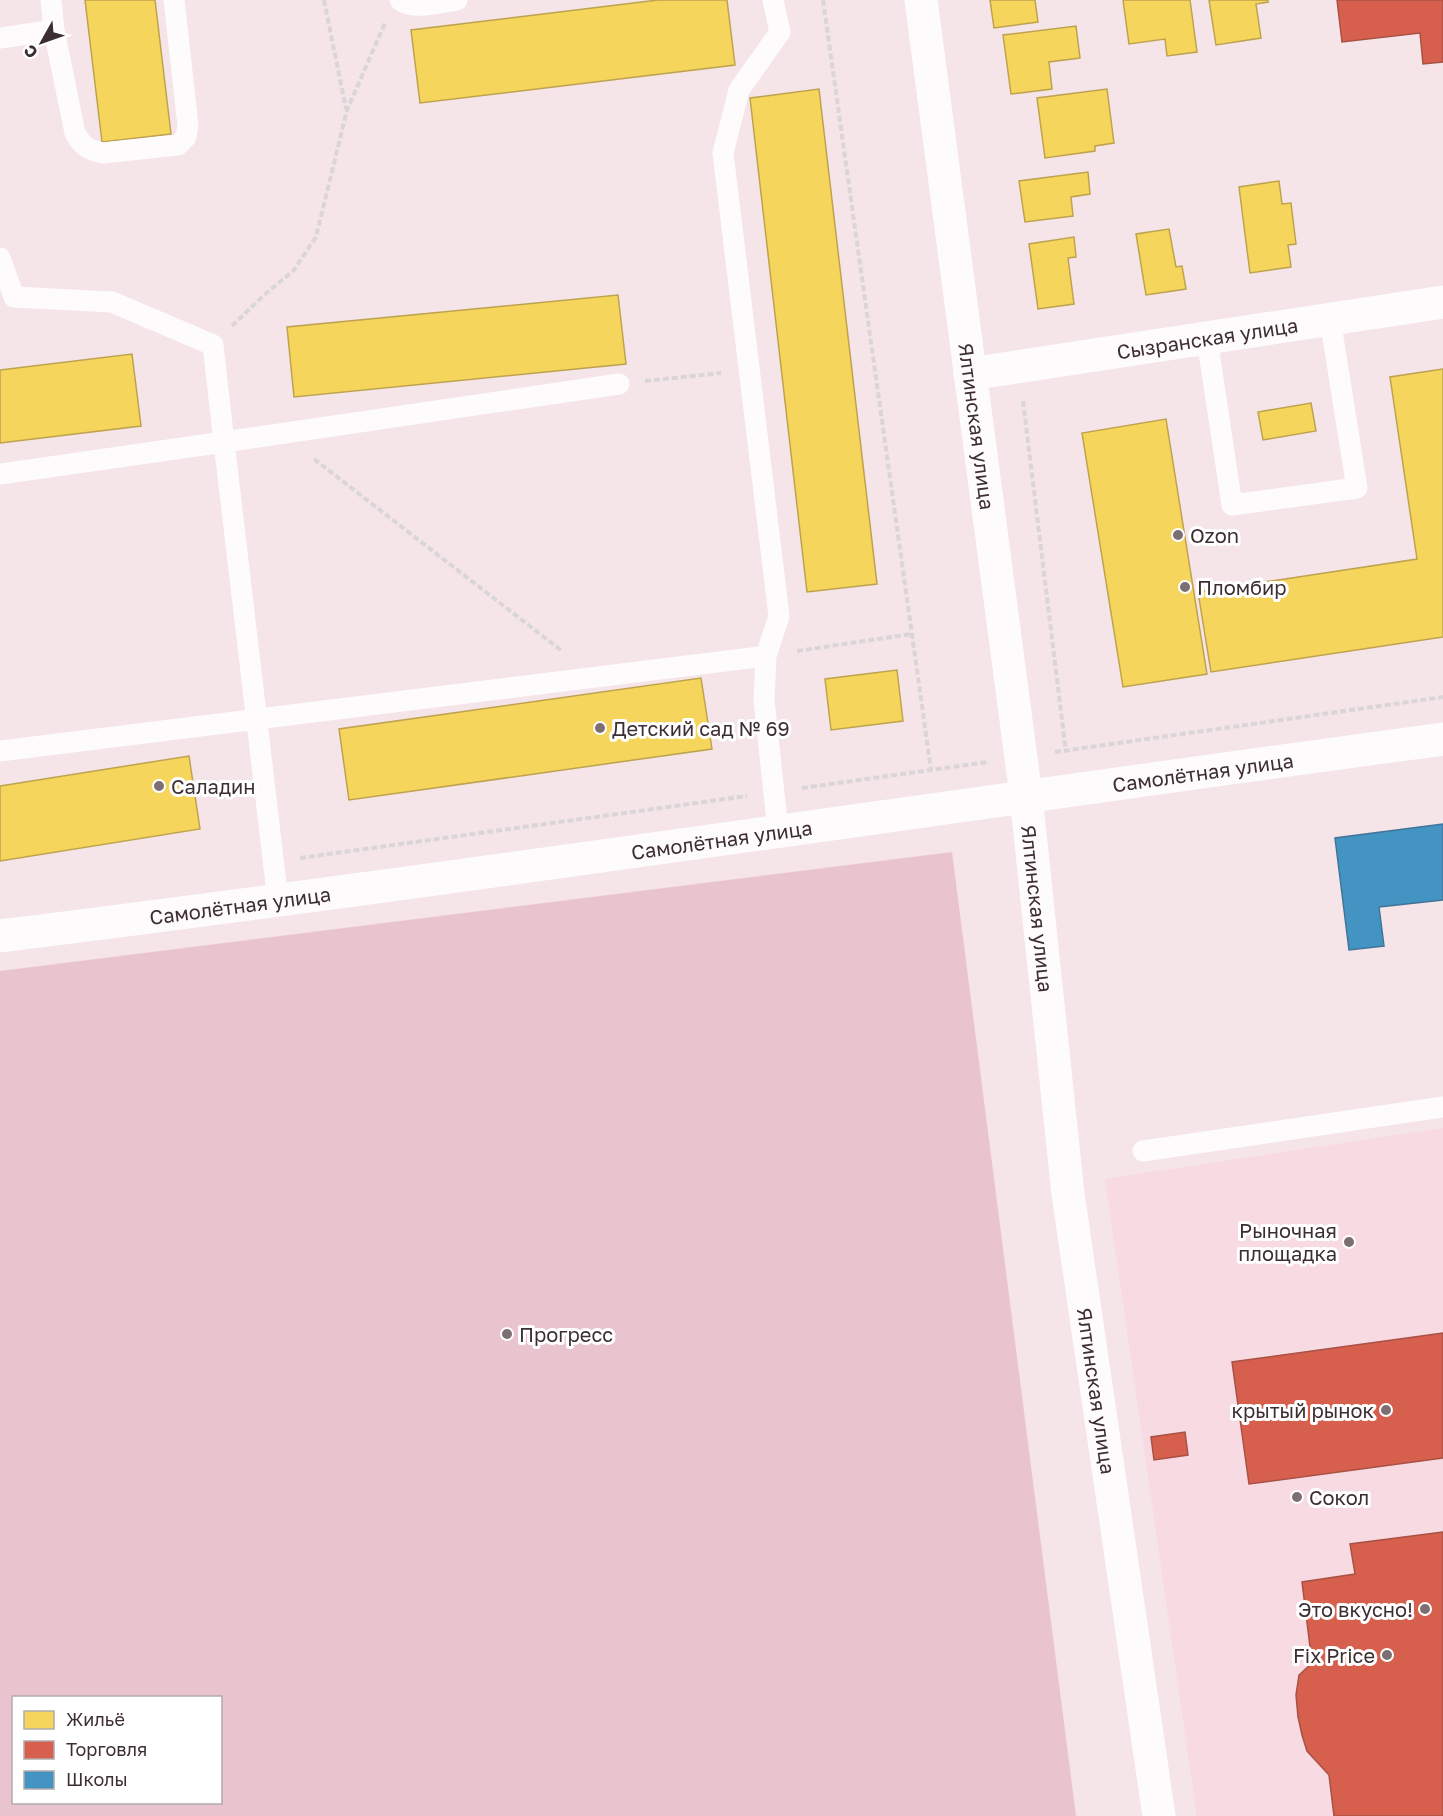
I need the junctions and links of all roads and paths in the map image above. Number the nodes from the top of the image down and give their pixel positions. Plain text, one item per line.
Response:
1 (51, 0) edge
2 (174, 0) edge
3 (324, 0) edge
4 (400, 0) edge
5 (457, 0) edge
6 (773, 0) edge
7 (823, 0) edge
8 (921, 0) edge
9 (386, 20) dead end
10 (54, 30) junction
11 (0, 38) edge
12 (347, 110) junction
13 (0, 258) edge
14 (1443, 302) edge
15 (1330, 319) junction
16 (1207, 339) junction
17 (213, 345) junction
18 (1018, 367) junction
19 (749, 370) junction
20 (970, 374) junction
21 (619, 384) joint
22 (282, 435) junction
23 (224, 442) junction
24 (0, 474) edge
25 (912, 634) junction
26 (766, 656) junction
27 (596, 677) junction
28 (1443, 697) edge
29 (256, 720) junction
30 (1443, 739) edge
31 (0, 751) edge
32 (1065, 751) junction
33 (1021, 757) junction
34 (931, 770) junction
35 (1070, 789) junction
36 (774, 792) junction
37 (1026, 796) junction
38 (778, 831) junction
39 (273, 862) junction
40 (278, 901) junction
41 (0, 936) edge
42 (1443, 1107) edge
43 (1143, 1151) dead end
44 (1159, 1816) edge

1 - 10 lane
2 - 10 lane
3 - 12 path
4 - 5 lane
6 - 19 lane
7 - 25 path
8 - 20 street, Ялтинская улица
9 - 12 path
10 - 11 lane
12 - 17 path
13 - 17 lane
14 - 15 street, Сызранская улица
15 - 16 street, Сызранская улица
15 - 16 lane
16 - 18 street, Сызранская улица
17 - 23 lane
18 - 20 street, Сызранская улица
18 - 32 path
19 - 21 path
19 - 26 lane
20 - 33 street, Ялтинская улица
21 - 22 lane
22 - 23 lane
22 - 27 path
23 - 24 lane
23 - 29 lane
25 - 26 path
25 - 34 path
26 - 27 lane
26 - 36 lane
27 - 29 lane
28 - 32 path
29 - 31 lane
29 - 39 lane
30 - 35 street, Самолётная улица
32 - 33 path
32 - 35 path
33 - 34 path
33 - 37 street, Ялтинская улица
34 - 36 path
35 - 37 street, Самолётная улица
36 - 38 lane
36 - 39 path
37 - 38 street, Самолётная улица
37 - 44 street, Ялтинская улица
38 - 40 street, Самолётная улица
39 - 40 lane
40 - 41 street, Самолётная улица
42 - 43 lane

